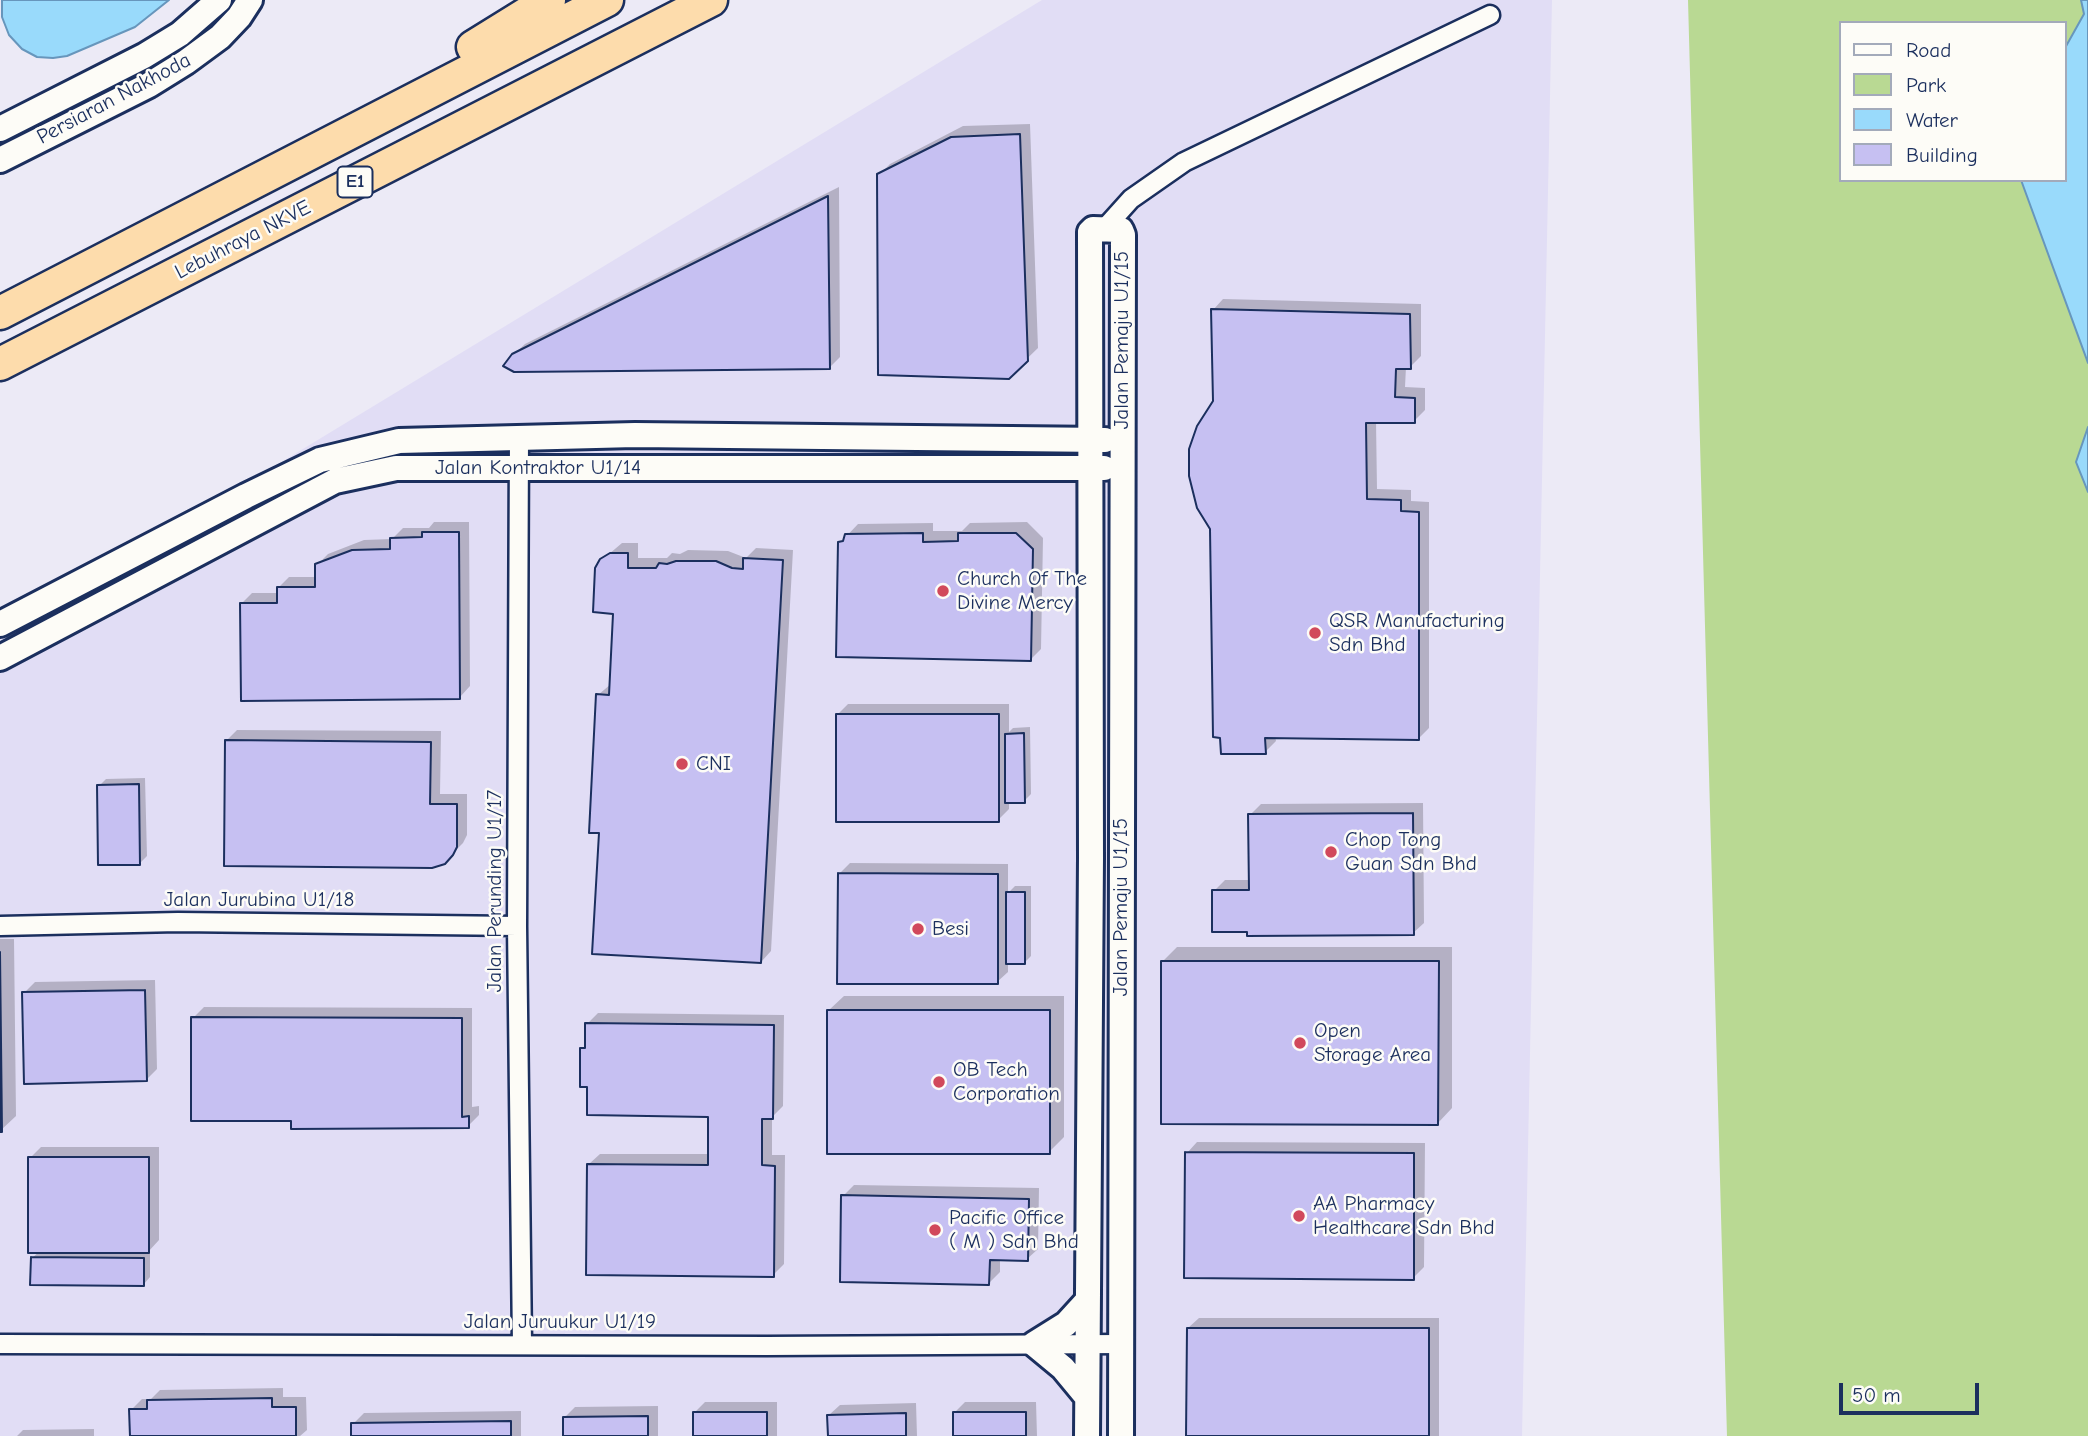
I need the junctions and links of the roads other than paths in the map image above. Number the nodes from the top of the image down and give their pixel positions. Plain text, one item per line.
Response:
1 (219, 0) edge
2 (250, 0) edge
3 (549, 0) edge
4 (607, 0) edge
5 (711, 0) edge
6 (1490, 15) dead end
7 (0, 129) edge
8 (0, 160) edge
9 (1104, 229) junction
10 (102, 262) junction
11 (0, 313) edge
12 (0, 365) edge
13 (519, 438) junction
14 (1090, 439) junction
15 (1122, 440) junction
16 (519, 468) junction
17 (1090, 468) junction
18 (1122, 468) junction
19 (0, 624) edge
20 (0, 658) edge
21 (0, 926) edge
22 (517, 926) junction
23 (1087, 1301) junction
24 (0, 1343) edge
25 (522, 1344) junction
26 (1034, 1344) junction
27 (1087, 1344) junction
28 (1121, 1345) junction
29 (1087, 1397) junction
30 (1087, 1436) edge
31 (1121, 1436) edge

1 - 7 street, Persiaran Nakhoda
2 - 8 street, Persiaran Nakhoda
3 - 10 highway
4 - 10 highway, E1
5 - 12 highway, Lebuhraya NKVE / E1
6 - 9 street
9 - 14 street, Jalan Pemaju U1/15
9 - 15 street, Jalan Pemaju U1/15
10 - 11 highway, E1
13 - 14 street, Jalan Kontraktor U1/14
13 - 16 street, Jalan Perunding U1/17
13 - 19 street, Jalan Kontraktor U1/14
14 - 15 street, Jalan Kontraktor U1/14
14 - 17 street, Jalan Pemaju U1/15
15 - 18 street, Jalan Pemaju U1/15
16 - 17 street, Jalan Kontraktor U1/14
16 - 20 street, Jalan Kontraktor U1/14
16 - 22 street, Jalan Perunding U1/17
17 - 18 street, Jalan Kontraktor U1/14
17 - 23 street, Jalan Pemaju U1/15
18 - 28 street, Jalan Pemaju U1/15
21 - 22 street, Jalan Jurubina U1/18
22 - 25 street, Jalan Perunding U1/17
23 - 26 street
23 - 27 street, Jalan Pemaju U1/15
24 - 25 street, Jalan Juruukur U1/19
25 - 26 street, Jalan Juruukur U1/19
26 - 27 street, Jalan Juruukur U1/19
26 - 29 street
27 - 28 street, Jalan Juruukur U1/19
27 - 29 street, Jalan Pemaju U1/15
28 - 31 street, Jalan Pemaju U1/15
29 - 30 street, Jalan Pemaju U1/15

